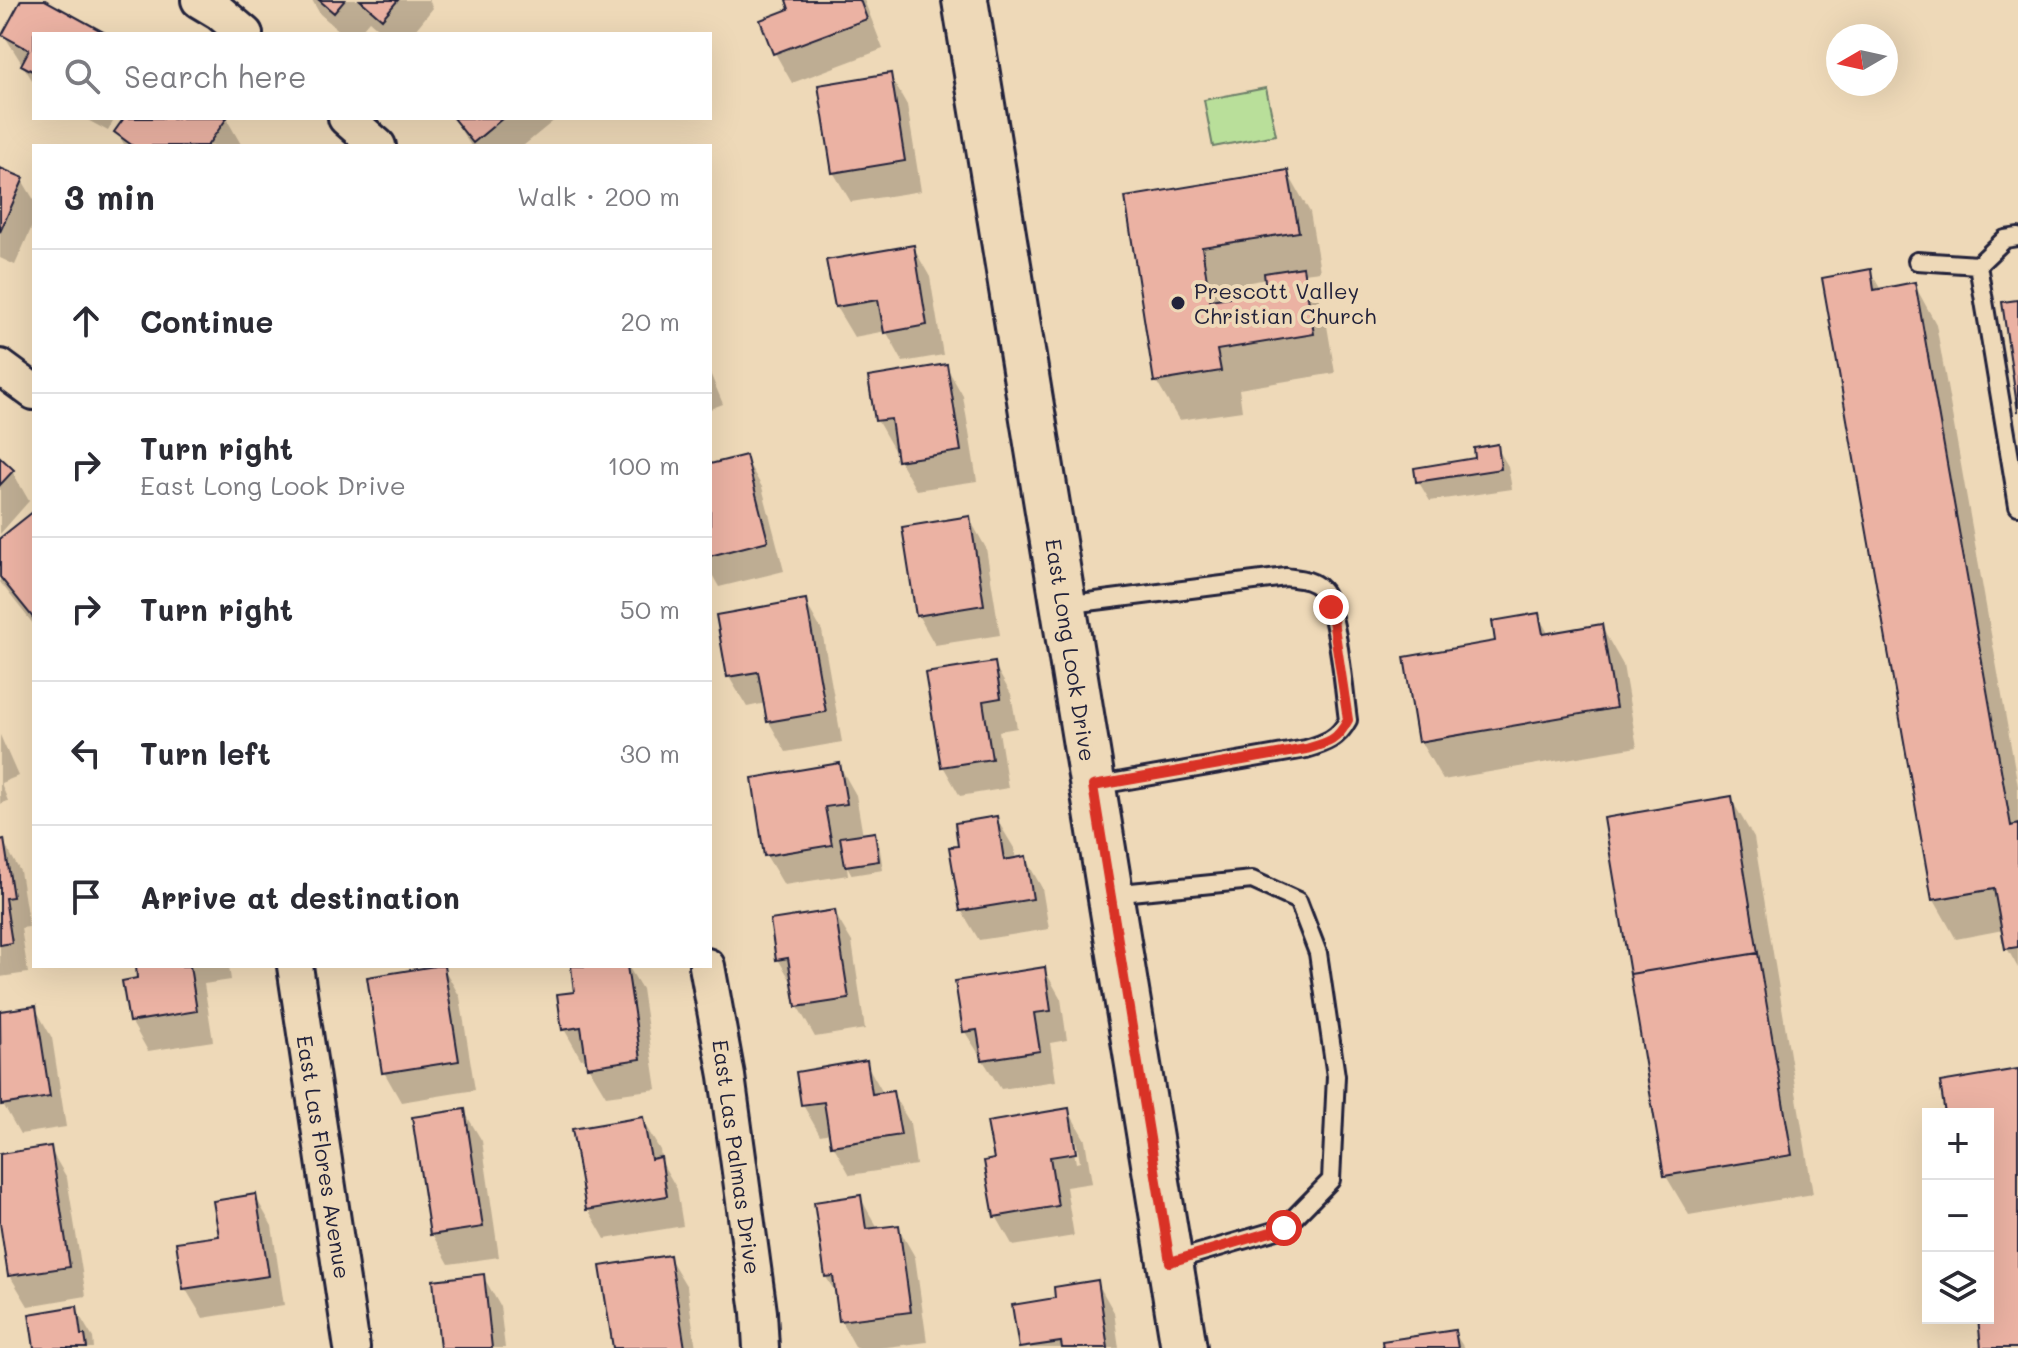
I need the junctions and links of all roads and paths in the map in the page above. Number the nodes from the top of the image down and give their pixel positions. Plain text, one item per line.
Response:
1 (199, 0) edge
2 (947, 0) edge
3 (965, 0) edge
4 (243, 32) edge
5 (979, 91) junction
6 (348, 120) edge
7 (376, 144) edge
8 (2018, 237) edge
9 (1917, 261) dead end
10 (1978, 265) junction
11 (0, 367) edge
12 (32, 391) edge
13 (2018, 506) edge
14 (1063, 605) junction
15 (1093, 786) junction
16 (1110, 894) junction
17 (295, 968) edge
18 (707, 968) edge
19 (1170, 1262) junction
20 (352, 1348) edge
21 (761, 1348) edge
22 (1184, 1348) edge

1 - 4 street
2 - 5 street
3 - 5 street, East Long Look Drive
5 - 14 street, East Long Look Drive
6 - 7 street
8 - 10 lane
9 - 10 lane
10 - 13 lane
11 - 12 street
14 - 15 street, East Long Look Drive
14 - 15 lane
15 - 16 street, East Long Look Drive
16 - 19 street, East Long Look Drive
16 - 19 lane
17 - 20 street, East Las Flores Avenue
18 - 21 street, East Las Palmas Drive
19 - 22 street, East Long Look Drive

